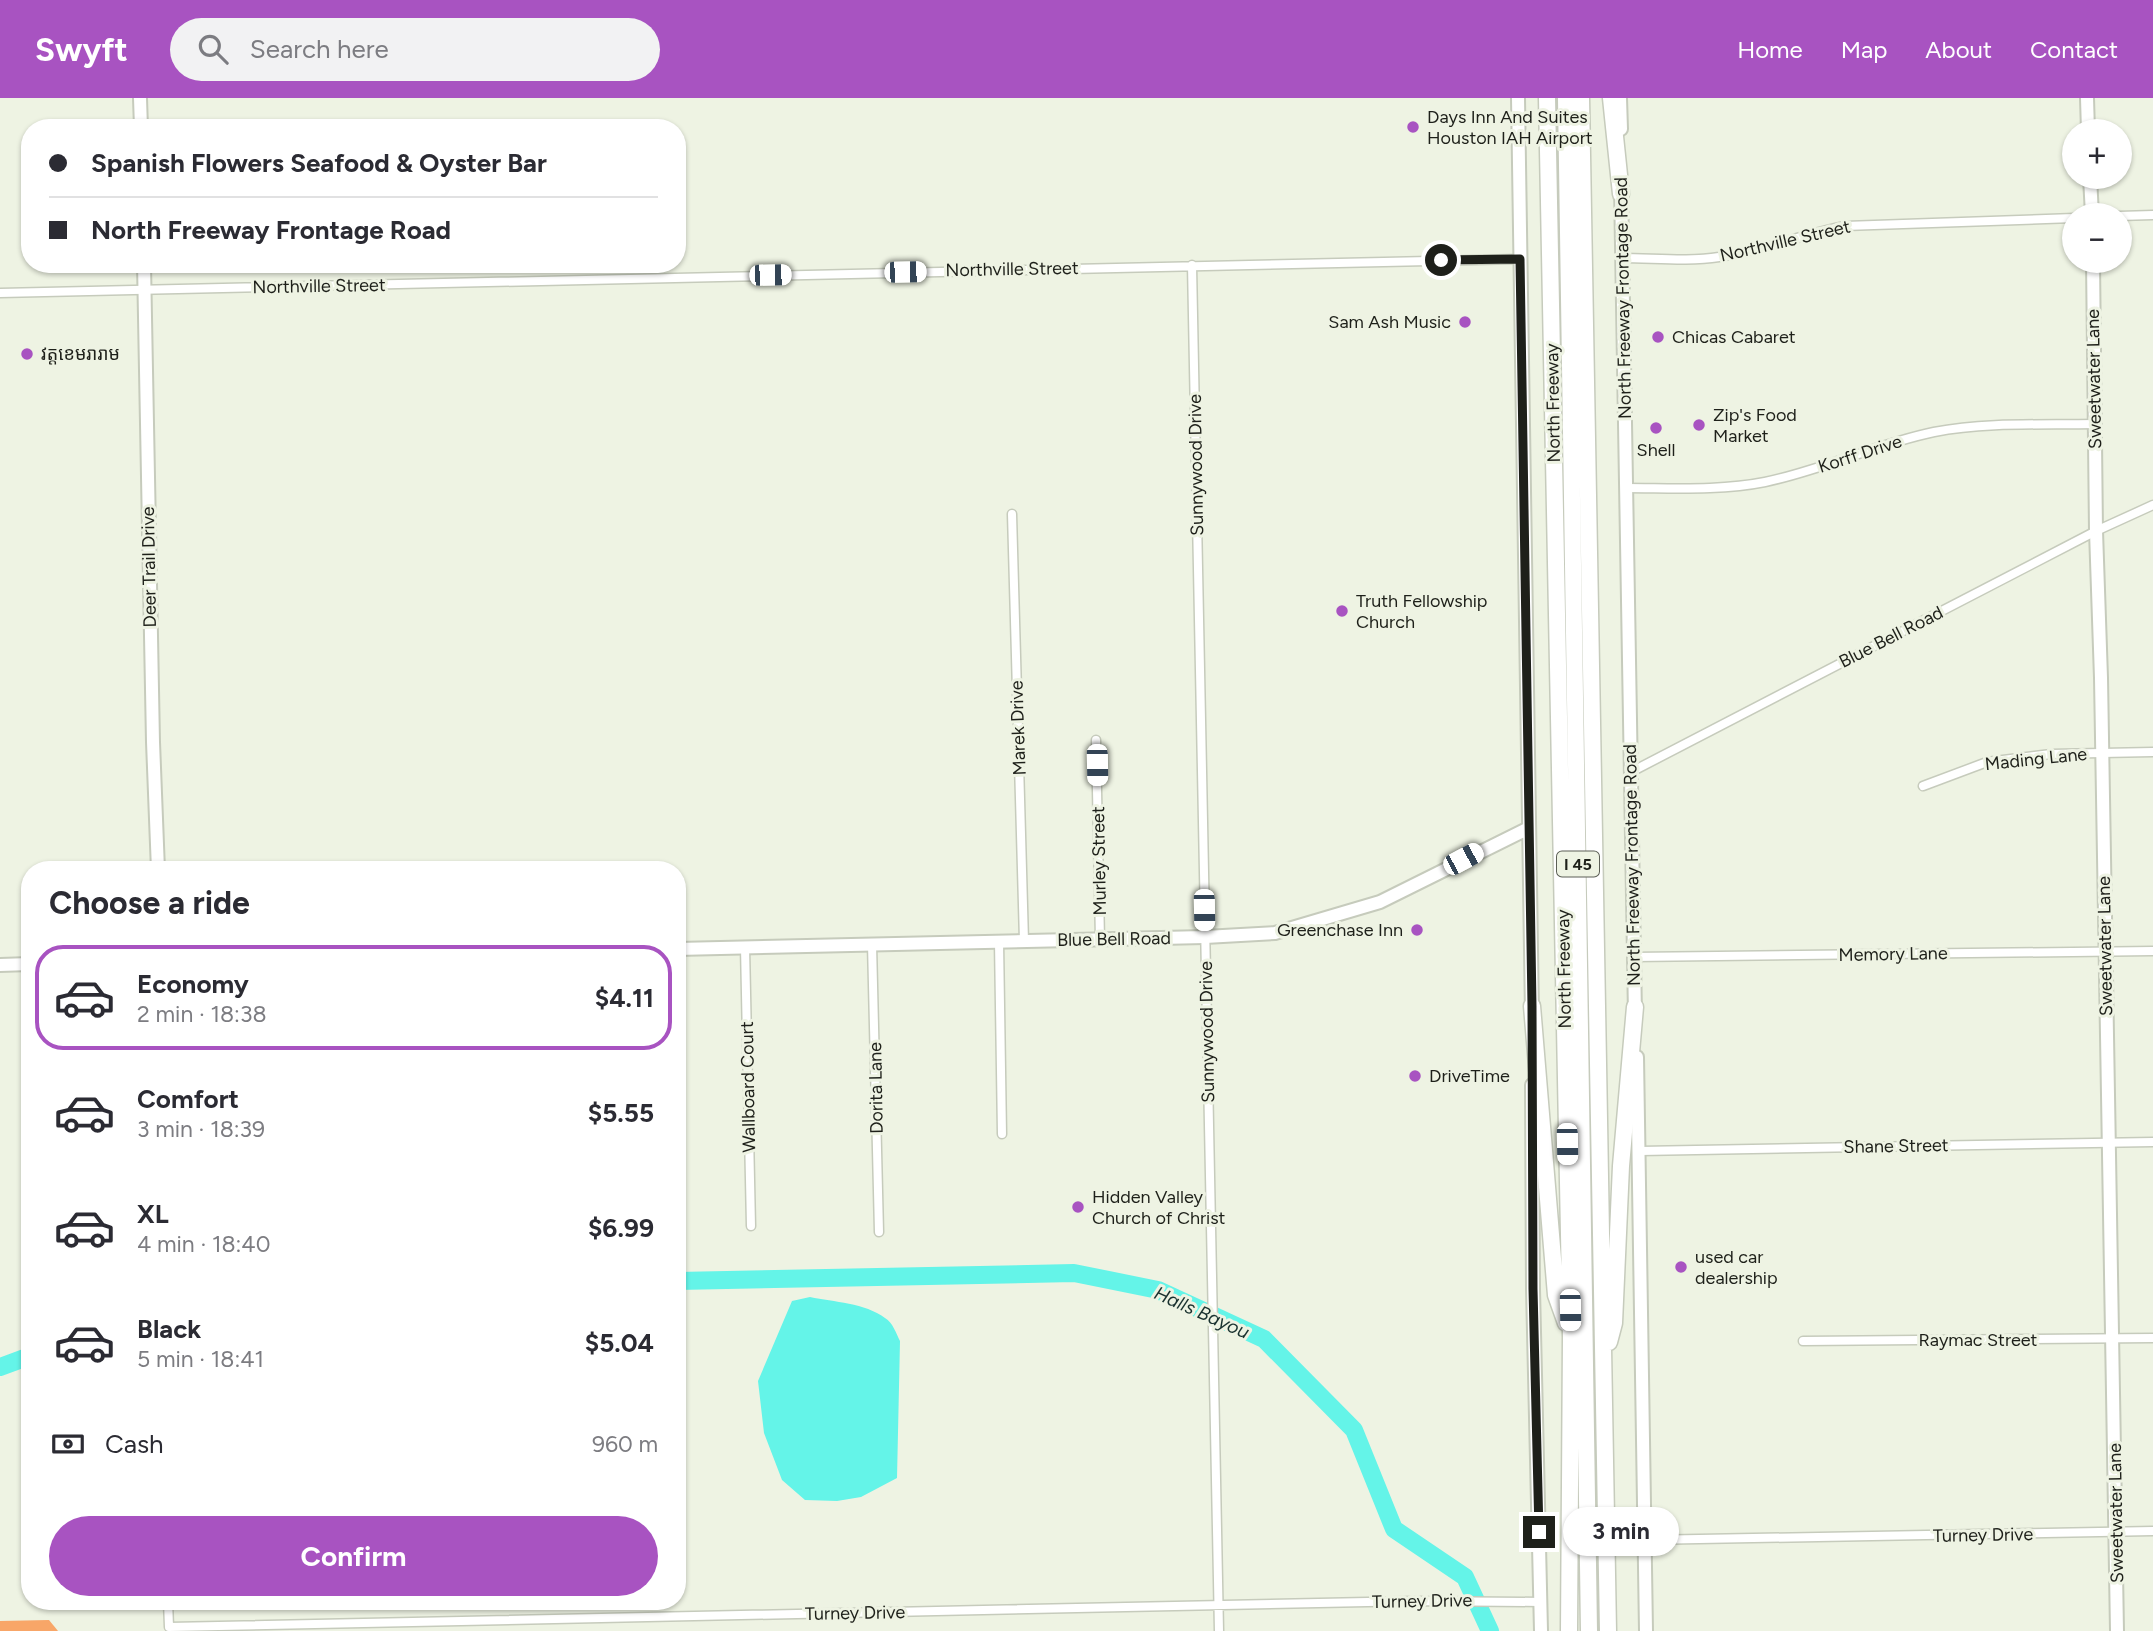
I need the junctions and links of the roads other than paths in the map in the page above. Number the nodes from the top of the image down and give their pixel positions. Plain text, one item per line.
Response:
1 (140, 98) edge
2 (1518, 98) edge
3 (1547, 98) edge
4 (1566, 98) edge
5 (1581, 98) edge
6 (1611, 98) edge
7 (1620, 98) edge
8 (2087, 98) edge
9 (141, 119) edge
10 (2088, 119) edge
11 (1621, 194) junction
12 (2153, 215) edge
13 (2132, 216) edge
14 (2062, 218) edge
15 (1622, 258) junction
16 (1520, 259) junction
17 (1192, 265) junction
18 (144, 273) edge
19 (2092, 273) edge
20 (144, 291) junction
21 (0, 293) edge
22 (2094, 424) junction
23 (1626, 488) junction
24 (2153, 505) edge
25 (1012, 514) dead end
26 (2096, 531) junction
27 (1096, 740) dead end
28 (2101, 752) junction
29 (2153, 752) edge
30 (1630, 772) junction
31 (1923, 786) dead end
32 (1529, 828) junction
33 (159, 861) edge
34 (1205, 937) junction
35 (1100, 940) junction
36 (1024, 941) junction
37 (999, 942) junction
38 (872, 944) junction
39 (745, 947) junction
40 (686, 949) edge
41 (2105, 951) junction
42 (2153, 951) edge
43 (1633, 957) junction
44 (0, 964) edge
45 (21, 964) edge
46 (1532, 1006) junction
47 (1635, 1007) junction
48 (1002, 1133) dead end
49 (2109, 1142) junction
50 (2153, 1142) edge
51 (1640, 1150) junction
52 (751, 1226) dead end
53 (879, 1231) dead end
54 (1571, 1337) junction
55 (2113, 1338) junction
56 (2153, 1338) edge
57 (1803, 1341) dead end
58 (1604, 1361) junction
59 (2153, 1531) edge
60 (2116, 1532) junction
61 (1645, 1540) junction
62 (1541, 1602) junction
63 (1219, 1605) junction
64 (168, 1610) edge
65 (1219, 1631) edge
66 (1541, 1631) edge
67 (1569, 1631) edge
68 (1589, 1631) edge
69 (1608, 1631) edge
70 (1646, 1631) edge
71 (2117, 1631) edge

1 - 9 main road
2 - 16 main road
3 - 54 highway, North Freeway / I 45
4 - 68 highway, North Freeway / I 45
5 - 58 highway, North Freeway / I 45
6 - 11 highway
7 - 11 main road, North Freeway Frontage Road
8 - 10 main road
11 - 15 main road, North Freeway Frontage Road
12 - 13 street
14 - 15 street, Northville Street
15 - 23 main road, North Freeway Frontage Road
16 - 17 street, Northville Street
16 - 32 main road
17 - 20 street, Northville Street
17 - 34 street, Sunnywood Drive
18 - 20 main road, Deer Trail Drive
19 - 22 main road, Sweetwater Lane
20 - 21 street, Northville Street
20 - 33 main road, Deer Trail Drive
22 - 23 street, Korff Drive
22 - 26 main road, Sweetwater Lane
23 - 30 main road, North Freeway Frontage Road
24 - 26 street, Blue Bell Road
25 - 36 street, Marek Drive
26 - 28 main road, Sweetwater Lane
26 - 30 street, Blue Bell Road
27 - 35 street, Murley Street
28 - 29 street, Mading Lane
28 - 31 street, Mading Lane
28 - 41 main road, Sweetwater Lane
30 - 43 main road, North Freeway Frontage Road
32 - 34 main road, Blue Bell Road
32 - 46 main road
34 - 35 main road, Blue Bell Road
34 - 63 street, Sunnywood Drive
35 - 36 main road, Blue Bell Road
36 - 37 main road, Blue Bell Road
37 - 38 main road, Blue Bell Road
37 - 48 street
38 - 39 main road, Blue Bell Road
38 - 53 street, Dorita Lane
39 - 40 main road, Blue Bell Road
39 - 52 street, Wallboard Court
41 - 42 street, Memory Lane
41 - 43 street, Memory Lane
41 - 49 main road, Sweetwater Lane
43 - 47 main road, North Freeway Frontage Road
44 - 45 main road
46 - 54 highway
46 - 62 main road
47 - 51 main road, North Freeway Frontage Road
47 - 58 highway
49 - 50 street, Shane Street
49 - 51 street, Shane Street
49 - 55 main road, Sweetwater Lane
51 - 61 main road, North Freeway Frontage Road
54 - 67 highway, North Freeway / I 45
55 - 56 street, Raymac Street
55 - 57 street, Raymac Street
55 - 60 main road, Sweetwater Lane
58 - 69 highway, North Freeway / I 45
59 - 60 street, Turney Drive
60 - 61 street, Turney Drive
60 - 71 main road, Sweetwater Lane
61 - 70 main road, North Freeway Frontage Road
62 - 63 street, Turney Drive
62 - 66 main road
63 - 64 street, Turney Drive
63 - 65 street, Sunnywood Drive

